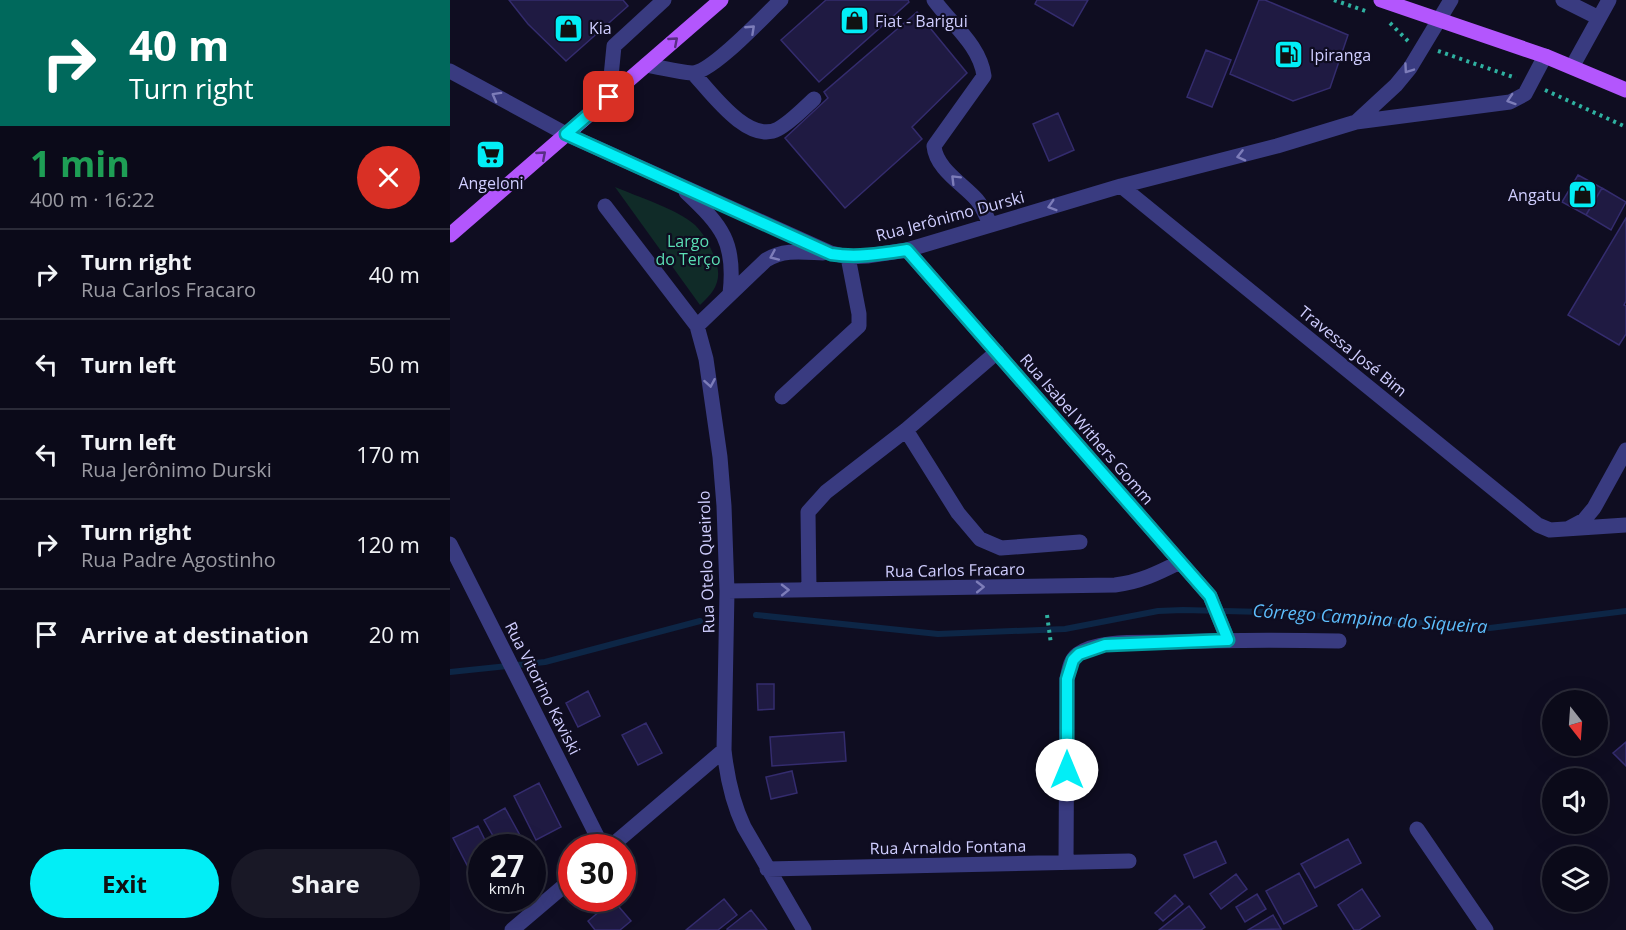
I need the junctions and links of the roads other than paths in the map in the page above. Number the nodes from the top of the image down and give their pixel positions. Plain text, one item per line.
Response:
1 (664, 0) edge
2 (781, 0) edge
3 (934, 0) edge
4 (1380, 0) edge
5 (1451, 0) edge
6 (1563, 0) edge
7 (1609, 0) edge
8 (714, 2) edge
9 (1599, 18) junction
10 (1439, 20) junction
11 (1545, 56) junction
12 (646, 65) junction
13 (1572, 68) junction
14 (450, 70) edge
15 (693, 73) junction
16 (1626, 90) edge
17 (609, 97) junction
18 (814, 99) dead end
19 (1356, 122) junction
20 (566, 134) junction
21 (675, 181) junction
22 (1121, 186) junction
23 (605, 206) dead end
24 (991, 225) junction
25 (450, 235) edge
26 (907, 250) junction
27 (831, 254) junction
28 (848, 256) junction
29 (730, 294) junction
30 (697, 326) junction
31 (997, 352) junction
32 (783, 398) dead end
33 (906, 430) junction
34 (1626, 450) edge
35 (1626, 525) edge
36 (1568, 529) junction
37 (1080, 542) dead end
38 (450, 544) edge
39 (1180, 562) junction
40 (809, 590) junction
41 (727, 591) junction
42 (1228, 640) junction
43 (1339, 641) dead end
44 (724, 750) junction
45 (1417, 829) dead end
46 (596, 834) edge
47 (625, 834) edge
48 (1129, 861) dead end
49 (1066, 862) junction
50 (767, 869) junction
51 (558, 891) edge
52 (512, 930) edge
53 (804, 930) edge
54 (1486, 930) edge

1 - 17 street
15 -> 2 street
24 -> 3 street
4 - 10 main road
5 - 10 street, Rua Jerônimo Durski
6 - 9 street
7 - 9 street
12 -> 8 main road
9 - 13 street
10 - 11 main road
10 -> 19 street, Rua Jerônimo Durski
11 - 13 main road
11 -> 19 street
12 - 15 street
12 - 17 main road
13 - 16 main road
20 -> 14 street, Rua Jerônimo Durski
15 - 18 street
17 - 20 main road
19 -> 22 street, Rua Jerônimo Durski
20 - 21 street, Rua Jerônimo Durski
25 -> 20 main road
21 - 27 street, Rua Jerônimo Durski
21 - 29 street
22 -> 24 street, Rua Jerônimo Durski
22 - 36 street, Travessa José Bim
23 - 30 street, Rua Otelo Queirolo
24 - 26 street, Rua Jerônimo Durski
26 - 28 street, Rua Jerônimo Durski
26 - 31 street, Rua Isabel Withers Gomm
27 - 28 street, Rua Jerônimo Durski
27 -> 29 street
28 - 32 street
29 - 30 street
30 -> 41 street, Rua Otelo Queirolo
31 - 33 street
31 - 39 street, Rua Isabel Withers Gomm
33 - 37 street
33 - 40 street
34 - 36 street
35 - 36 street, Travessa José Bim
38 - 46 street, Rua Vitorino Kaviski
40 -> 39 street, Rua Carlos Fracaro
39 - 42 street, Rua Isabel Withers Gomm
41 -> 40 street, Rua Carlos Fracaro
41 - 44 street, Rua Otelo Queirolo
42 - 43 street
42 - 49 street
44 - 47 street
44 - 50 street, Rua Otelo Queirolo
45 - 54 street
48 - 49 street, Rua Arnaldo Fontana
49 - 50 street, Rua Arnaldo Fontana
50 - 53 street, Rua Otelo Queirolo
51 - 52 street

